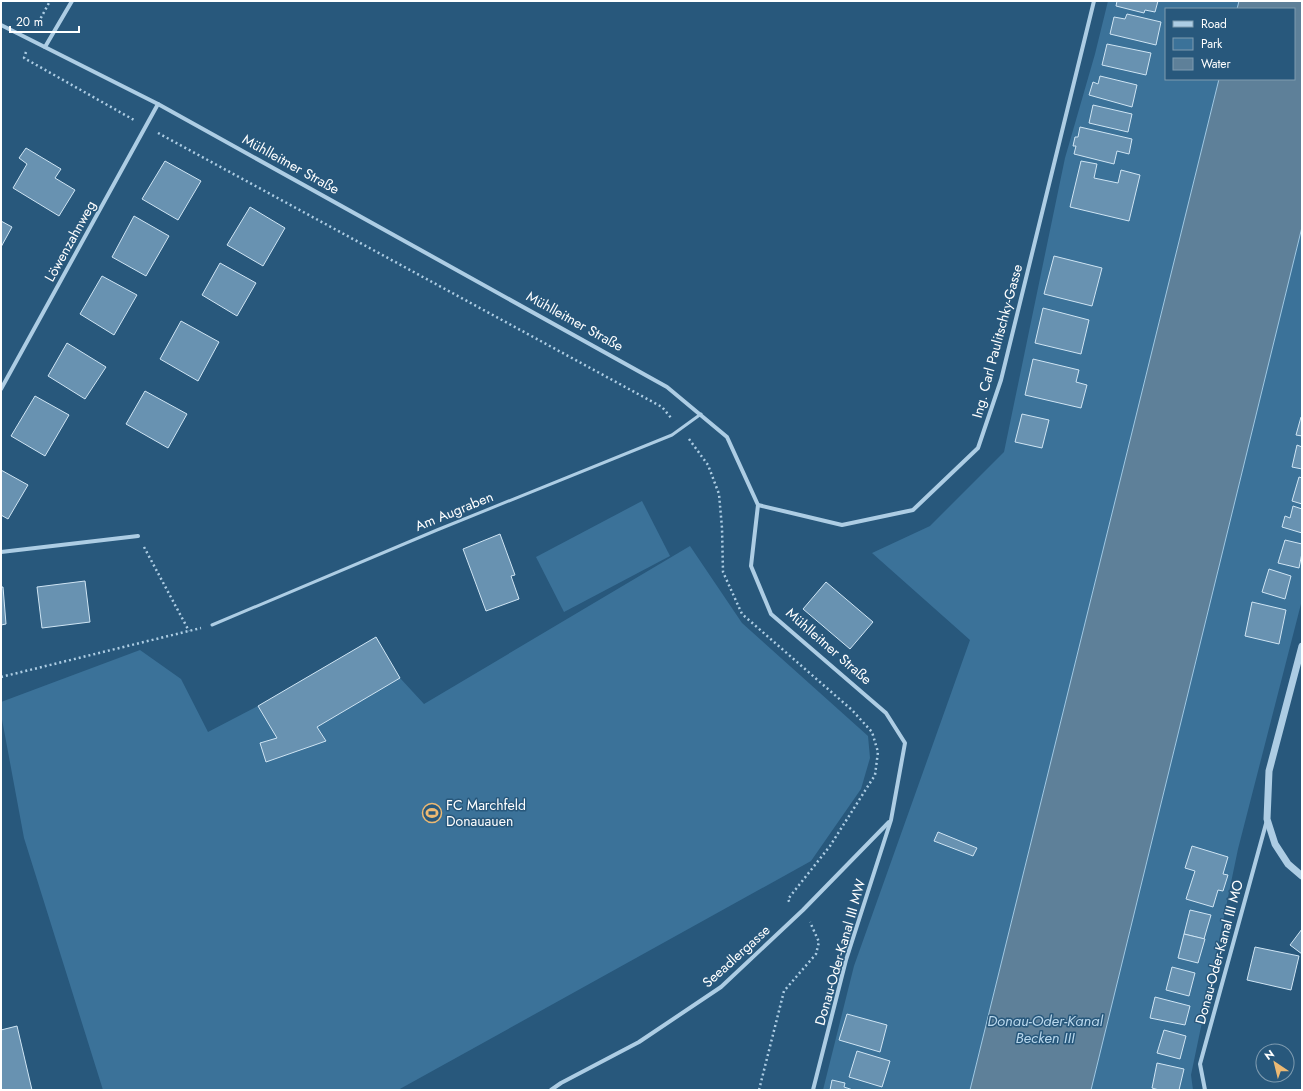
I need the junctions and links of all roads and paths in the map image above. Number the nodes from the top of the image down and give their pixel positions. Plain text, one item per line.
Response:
1 (72, 1) edge
2 (1094, 1) edge
3 (1, 25) edge
4 (45, 47) junction
5 (158, 104) junction
6 (1, 388) edge
7 (701, 414) junction
8 (758, 505) junction
9 (138, 536) joint
10 (1, 552) edge
11 (212, 625) joint
12 (189, 630) junction
13 (1302, 646) edge
14 (1, 677) edge
15 (1267, 819) junction
16 (891, 820) junction
17 (1302, 876) edge
18 (551, 1090) edge
19 (813, 1090) edge
20 (1205, 1090) edge

1 - 4 street
2 - 8 street, Ing. Carl Paulitschky-Gasse
3 - 4 street, Mühlleitner Straße
4 - 5 street, Mühlleitner Straße
5 - 6 street, Löwenzahnweg
5 - 7 street, Mühlleitner Straße
7 - 8 street, Mühlleitner Straße
7 - 11 lane, Am Augraben
8 - 16 street, Mühlleitner Straße
9 - 10 street
9 - 12 path
11 - 12 path
12 - 14 path
13 - 15 street
15 - 17 street
15 - 20 street, Donau-Oder-Kanal III MO
16 - 18 street, Seeadlergasse
16 - 19 street, Donau-Oder-Kanal III MW

